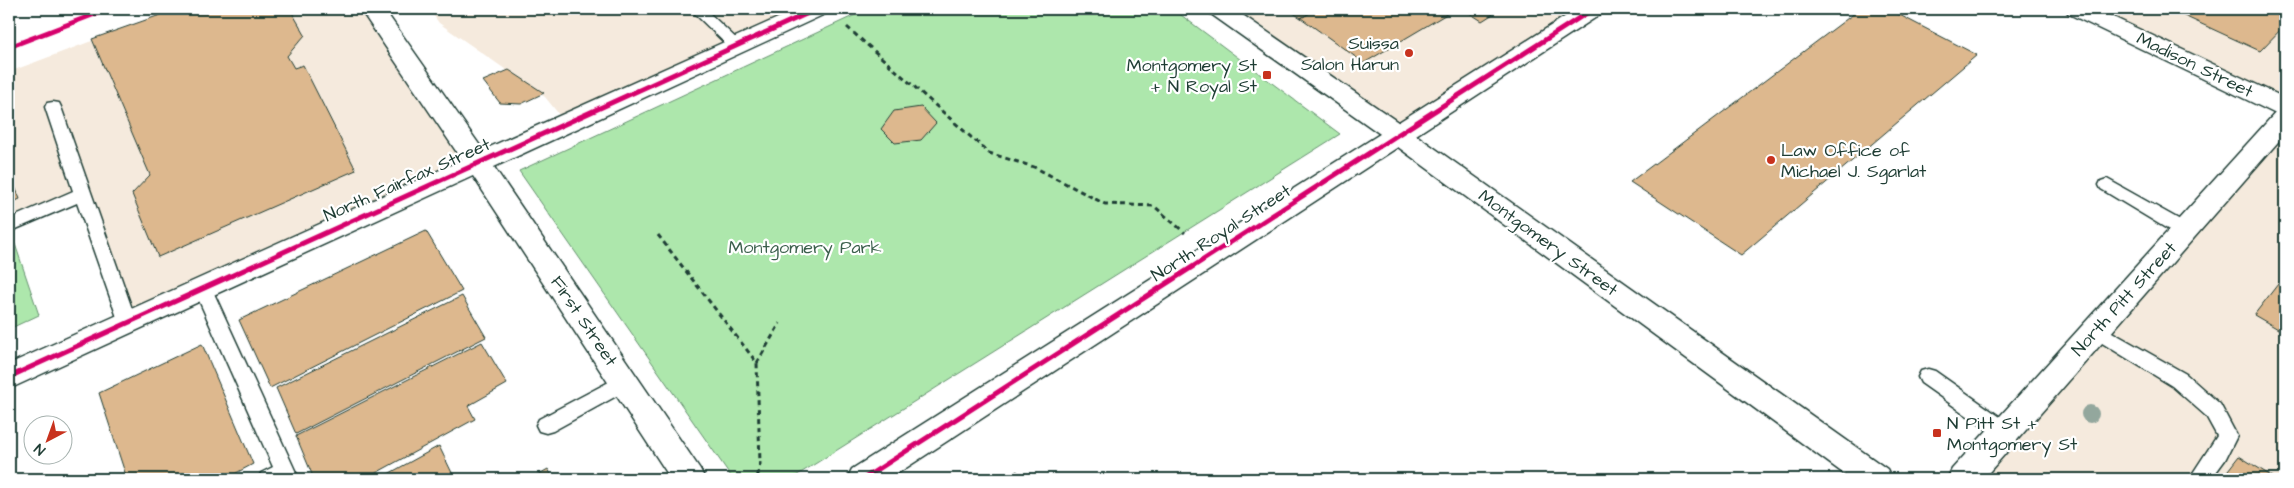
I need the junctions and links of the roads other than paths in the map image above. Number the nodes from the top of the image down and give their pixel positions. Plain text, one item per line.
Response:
1 (372, 9) edge
2 (697, 9) edge
3 (817, 9) edge
4 (1219, 9) edge
5 (1593, 9) edge
6 (2077, 9) edge
7 (736, 46) junction
8 (53, 107) dead end
9 (2285, 108) edge
10 (2285, 118) edge
11 (1399, 135) junction
12 (478, 163) junction
13 (2107, 185) dead end
14 (82, 194) junction
15 (9, 226) edge
16 (2185, 231) junction
17 (203, 288) junction
18 (128, 323) junction
19 (2096, 330) junction
20 (9, 377) edge
21 (1928, 378) dead end
22 (624, 382) junction
23 (546, 425) dead end
24 (2006, 432) junction
25 (281, 476) edge
26 (689, 479) edge
27 (863, 479) edge
28 (1876, 479) edge
29 (1963, 479) edge
30 (2200, 479) edge

1 - 12 street, First Street
2 - 7 lane
3 - 7 street, North Fairfax Street
4 - 11 street, Montgomery Street
5 - 11 street, North Royal Street
6 - 9 street, Madison Street
7 - 12 street, North Fairfax Street
8 - 14 lane
10 - 16 street, North Pitt Street
11 - 27 street, North Royal Street
11 - 28 street, Montgomery Street
12 - 17 street, North Fairfax Street
12 - 22 street, First Street
13 - 16 lane
14 - 15 lane
14 - 18 lane
16 - 19 street, North Pitt Street
17 - 18 street, North Fairfax Street
17 - 25 lane
18 - 20 street, North Fairfax Street
19 - 24 street, North Pitt Street
19 - 30 lane
21 - 24 lane
22 - 23 lane
22 - 26 street, First Street
24 - 29 street, North Pitt Street

